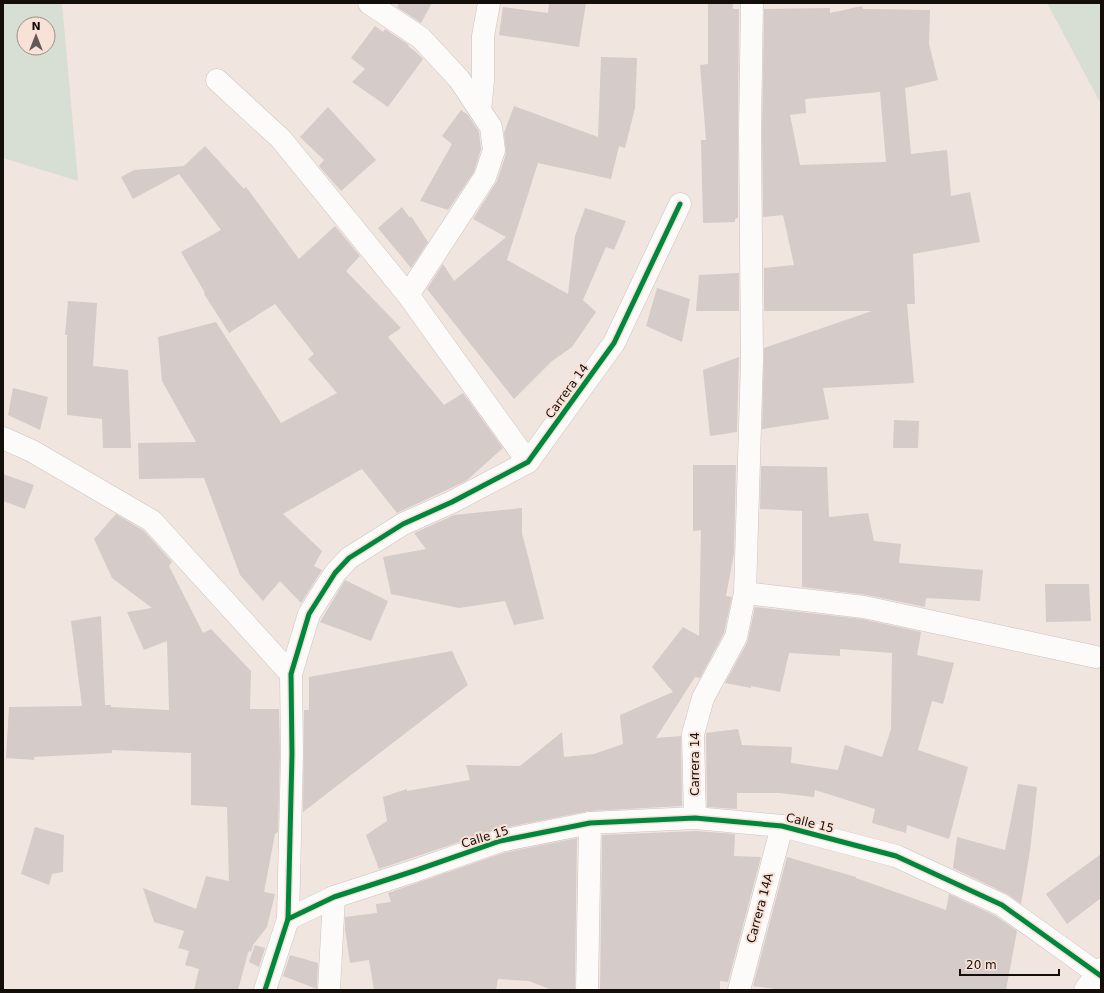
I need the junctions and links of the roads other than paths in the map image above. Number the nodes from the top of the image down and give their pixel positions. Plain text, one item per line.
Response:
1 (369, 3) edge
2 (489, 3) edge
3 (752, 3) edge
4 (217, 80) dead end
5 (480, 110) junction
6 (680, 204) dead end
7 (408, 295) junction
8 (3, 438) edge
9 (528, 462) junction
10 (745, 593) junction
11 (1096, 657) dead end
12 (291, 674) junction
13 (695, 818) junction
14 (590, 823) junction
15 (782, 826) junction
16 (334, 897) junction
17 (288, 919) junction
18 (1100, 972) edge
19 (265, 990) edge
20 (329, 990) edge
21 (587, 990) edge
22 (739, 990) edge
23 (1085, 990) edge

1 - 5 street
2 - 5 street
3 - 10 street, Carrera 14
4 - 7 street
5 - 7 street
6 - 9 street, Carrera 14
7 - 9 street
8 - 12 street
9 - 12 street, Carrera 14
10 - 11 street
10 - 13 street, Carrera 14
12 - 17 street
13 - 14 street, Calle 15
13 - 15 street, Calle 15
14 - 16 street, Calle 15
14 - 21 street
15 - 18 street, Calle 15
15 - 22 street, Carrera 14A
16 - 17 street, Calle 15
16 - 20 street
17 - 19 street
18 - 23 street

